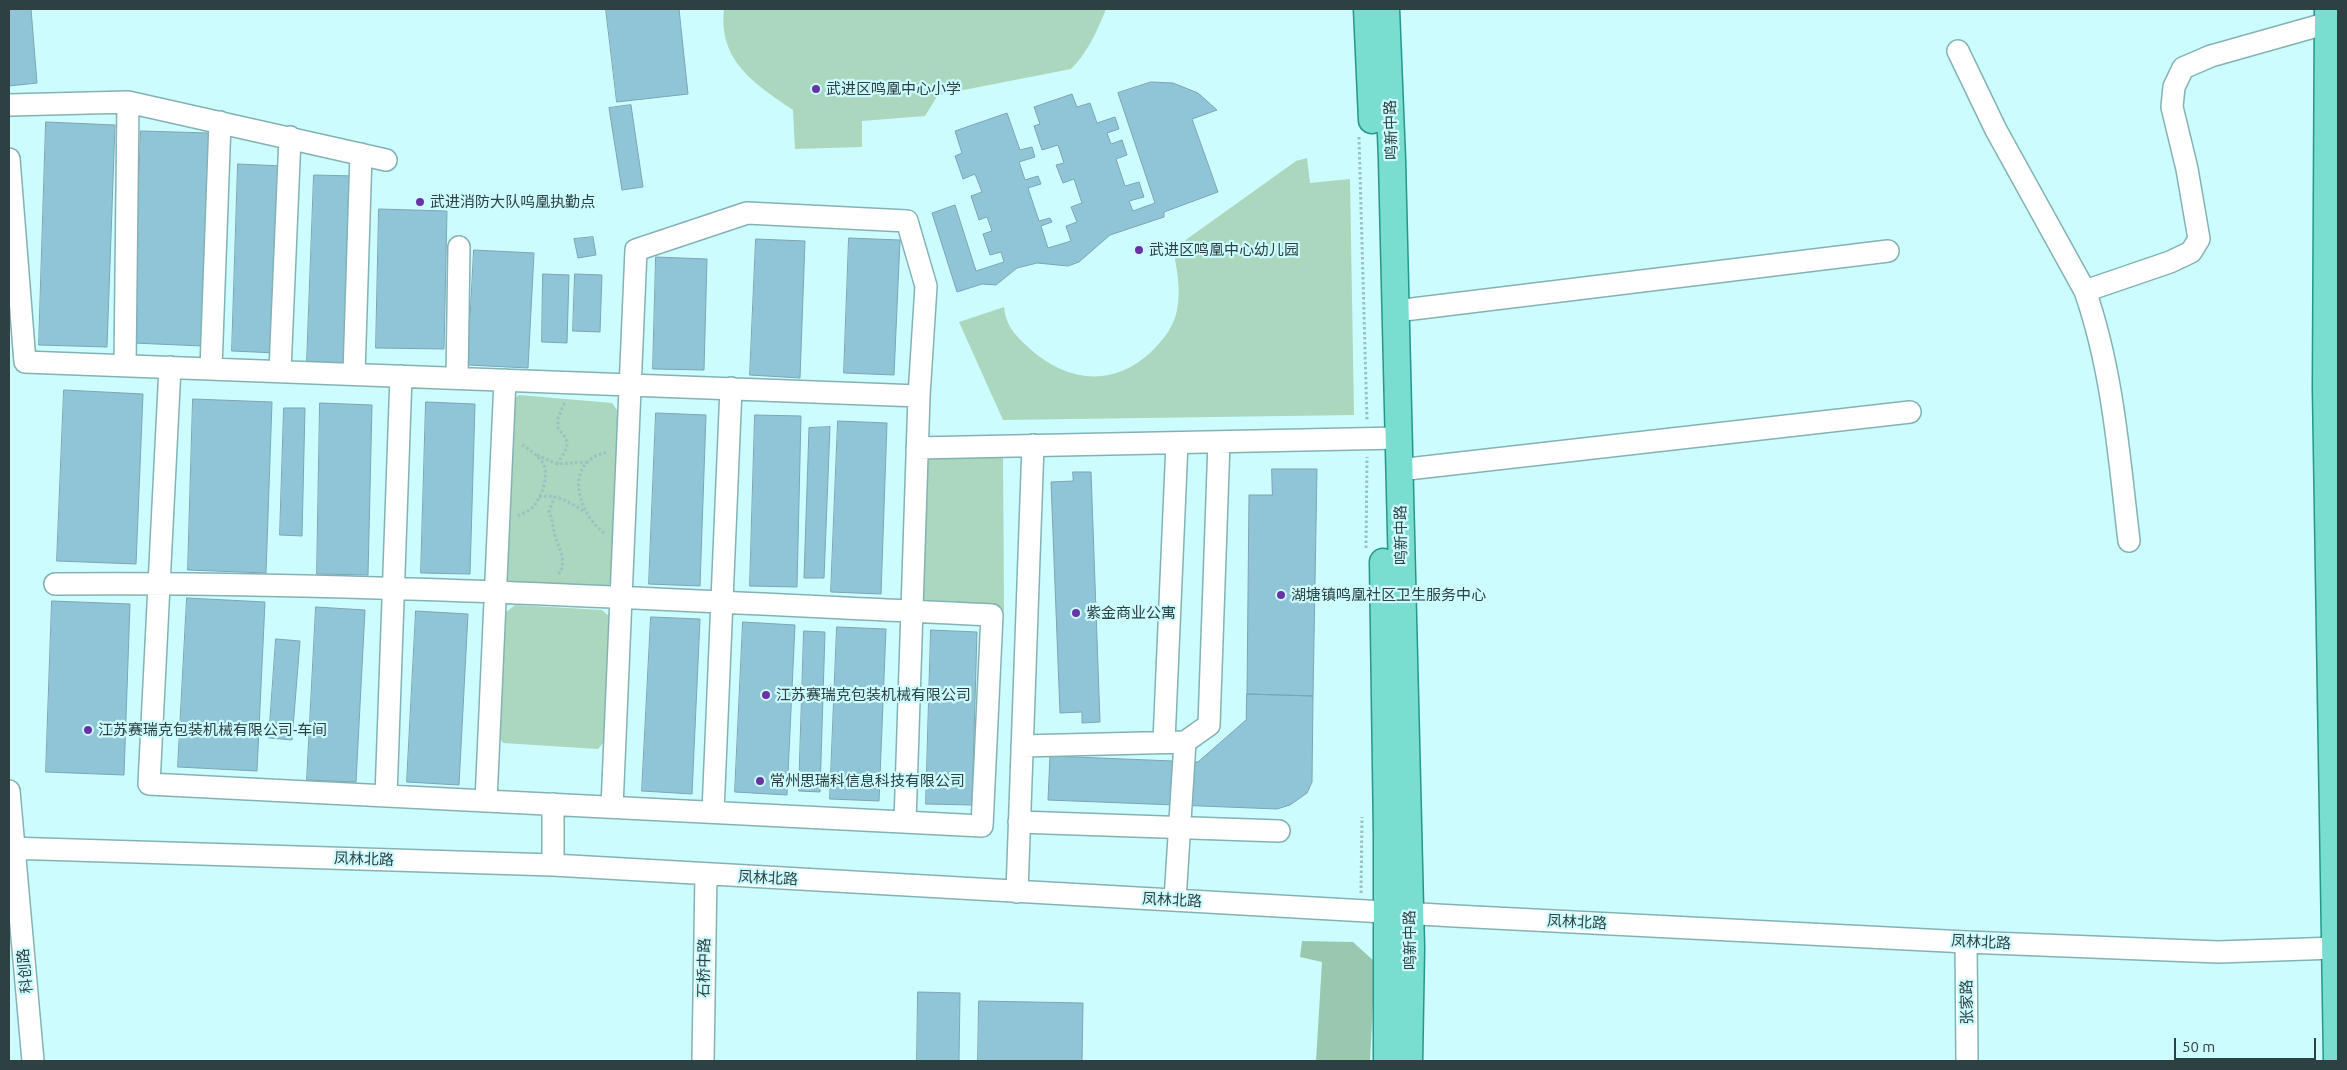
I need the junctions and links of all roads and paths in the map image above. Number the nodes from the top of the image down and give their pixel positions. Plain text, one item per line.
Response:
1 (1368, 9) edge
2 (1386, 9) edge
3 (2328, 16) edge
4 (1958, 51) dead end
5 (128, 102) junction
6 (9, 104) edge
7 (220, 122) junction
8 (290, 137) junction
9 (361, 154) junction
10 (9, 159) edge
11 (386, 160) dead end
12 (459, 247) dead end
13 (1888, 251) dead end
14 (2085, 290) junction
15 (1396, 311) junction
16 (125, 365) junction
17 (170, 367) junction
18 (211, 368) junction
19 (280, 371) junction
20 (354, 374) junction
21 (401, 376) junction
22 (457, 378) junction
23 (505, 380) junction
24 (568, 382) junction
25 (630, 385) junction
26 (732, 388) junction
27 (919, 396) junction
28 (1910, 412) dead end
29 (503, 433) junction
30 (1390, 439) junction
31 (1177, 442) junction
32 (1219, 442) junction
33 (1033, 445) junction
34 (916, 448) junction
35 (627, 450) junction
36 (534, 454) junction
37 (587, 462) junction
38 (557, 464) junction
39 (1399, 470) junction
40 (555, 496) junction
41 (538, 498) junction
42 (587, 514) junction
43 (498, 528) junction
44 (2129, 541) dead end
45 (623, 546) junction
46 (159, 583) junction
47 (55, 584) dead end
48 (393, 588) junction
49 (496, 593) junction
50 (545, 595) junction
51 (621, 598) junction
52 (722, 603) junction
53 (910, 611) junction
54 (1174, 741) junction
55 (1022, 746) junction
56 (9, 791) edge
57 (386, 796) junction
58 (486, 801) junction
59 (553, 804) junction
60 (612, 807) junction
61 (713, 812) junction
62 (905, 822) junction
63 (1020, 822) junction
64 (1179, 828) junction
65 (1278, 831) dead end
66 (12, 848) edge
67 (553, 865) junction
68 (706, 874) junction
69 (1017, 892) junction
70 (1174, 900) junction
71 (1399, 913) junction
72 (1966, 942) junction
73 (2338, 948) edge
74 (33, 1061) edge
75 (703, 1061) edge
76 (1387, 1061) edge
77 (1409, 1061) edge
78 (1967, 1061) edge
79 (2337, 1061) edge

1 - 30 main road, 鸣新中路
2 - 15 main road, 鸣新中路
3 - 14 street
3 - 73 main road
4 - 14 street
5 - 6 street
5 - 7 street
5 - 16 street
7 - 8 street
7 - 18 street
8 - 9 street
8 - 19 street
9 - 11 street
9 - 20 street
10 - 16 street
12 - 22 street
13 - 15 street
14 - 44 street
15 - 30 main road, 鸣新中路
16 - 17 street
17 - 18 street
17 - 46 street
18 - 19 street
19 - 20 street
20 - 21 street
21 - 22 street
21 - 48 street
22 - 23 street
23 - 24 street
23 - 29 street
24 - 25 street
24 - 38 path
25 - 26 street
25 - 27 street
25 - 35 street
26 - 27 street
26 - 52 street
27 - 34 street
28 - 39 street
29 - 36 path
29 - 43 street
30 - 32 street
30 - 39 main road, 鸣新中路
30 - 71 main road, 鸣新中路
31 - 32 street
31 - 33 street
31 - 54 street
32 - 54 street
33 - 34 street
33 - 55 street
34 - 53 street
35 - 37 path
35 - 45 street
36 - 38 path
36 - 41 path
37 - 38 path
37 - 42 path
39 - 71 main road, 鸣新中路
40 - 41 path
40 - 42 path
40 - 50 path
41 - 43 path
42 - 45 path
43 - 49 street
45 - 51 street
46 - 47 street
46 - 48 street
46 - 57 street
48 - 49 street
48 - 57 street
49 - 50 street
49 - 58 street
50 - 51 street
51 - 52 street
51 - 60 street
52 - 53 street
52 - 61 street
53 - 62 street
53 - 62 street
54 - 55 street
54 - 64 street
55 - 63 street
56 - 66 street, 科创路
57 - 58 street
58 - 59 street
59 - 60 street
59 - 67 street
60 - 61 street
61 - 62 street
63 - 64 street
63 - 69 street
64 - 65 street
64 - 70 street
66 - 67 street, 凤林北路
66 - 74 street, 科创路
67 - 68 street, 凤林北路
68 - 69 street, 凤林北路
68 - 75 street, 石桥中路
69 - 70 street, 凤林北路
70 - 71 street, 凤林北路
71 - 72 street, 凤林北路
71 - 76 main road, 鸣新中路
71 - 77 main road, 鸣新中路
72 - 73 street, 凤林北路
72 - 78 street, 张家路
73 - 79 main road

